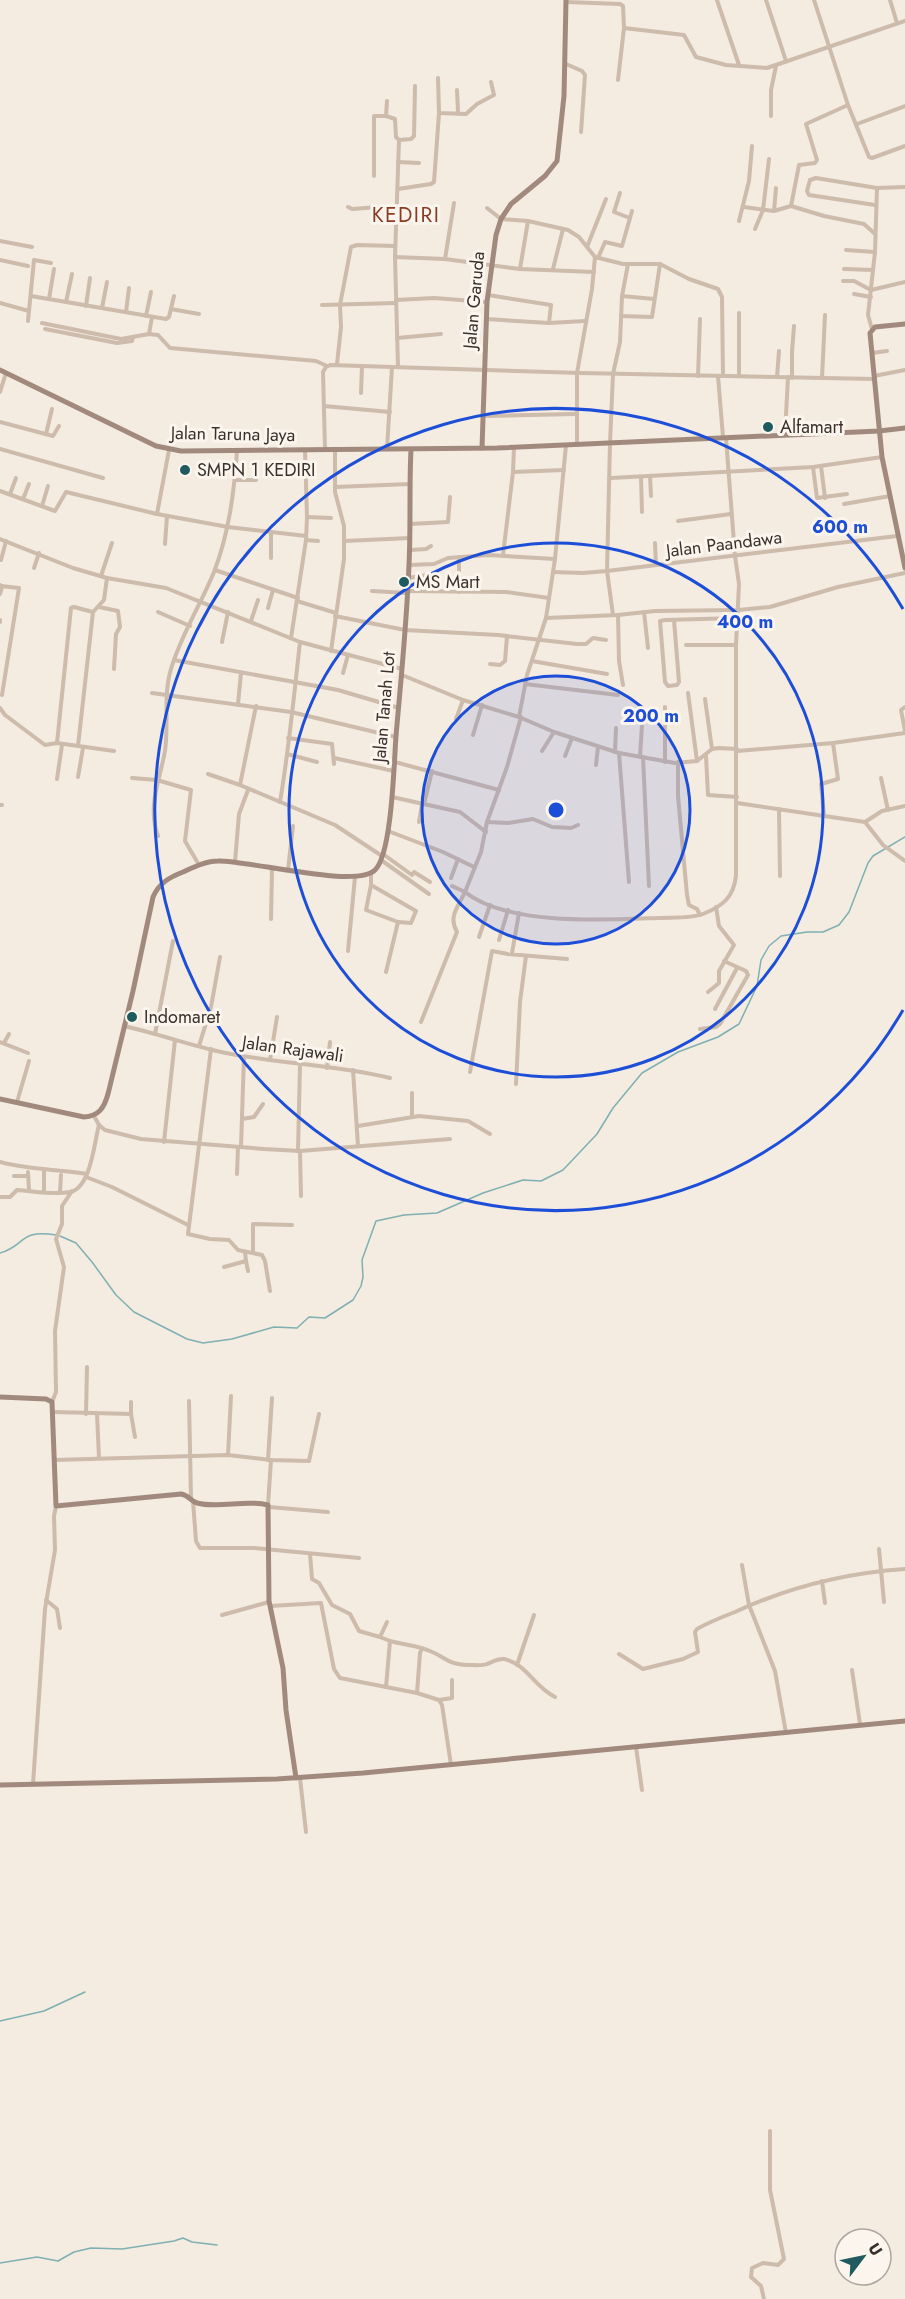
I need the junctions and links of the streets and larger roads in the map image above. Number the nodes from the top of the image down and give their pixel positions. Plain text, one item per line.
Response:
1 (717, 0) edge
2 (766, 0) edge
3 (814, 0) edge
4 (890, 0) edge
5 (566, 1) edge
6 (586, 1) edge
7 (905, 21) edge
8 (897, 23) junction
9 (624, 28) junction
10 (829, 47) junction
11 (786, 62) junction
12 (566, 64) junction
13 (739, 65) junction
14 (776, 66) junction
15 (438, 78) dead end
16 (618, 80) dead end
17 (491, 82) dead end
18 (415, 86) dead end
19 (457, 90) dead end
20 (387, 101) dead end
21 (848, 105) junction
22 (905, 106) edge
23 (458, 112) junction
24 (439, 113) junction
25 (386, 116) junction
26 (771, 116) dead end
27 (857, 124) junction
28 (581, 132) dead end
29 (399, 140) junction
30 (752, 146) dead end
31 (905, 146) edge
32 (769, 159) dead end
33 (398, 162) junction
34 (419, 163) dead end
35 (374, 176) dead end
36 (905, 187) edge
37 (776, 188) dead end
38 (877, 188) junction
39 (398, 189) junction
40 (620, 193) dead end
41 (606, 199) dead end
42 (454, 203) dead end
43 (875, 205) junction
44 (791, 206) junction
45 (348, 207) dead end
46 (744, 207) junction
47 (487, 208) dead end
48 (763, 210) junction
49 (396, 211) junction
50 (632, 211) dead end
51 (774, 212) junction
52 (630, 218) junction
53 (874, 218) junction
54 (501, 219) junction
55 (528, 221) junction
56 (739, 221) dead end
57 (864, 224) junction
58 (755, 228) dead end
59 (563, 229) junction
60 (874, 233) junction
61 (0, 241) edge
62 (395, 246) junction
63 (32, 247) dead end
64 (587, 247) junction
65 (846, 250) dead end
66 (875, 252) junction
67 (395, 257) junction
68 (596, 257) junction
69 (445, 259) junction
70 (0, 260) edge
71 (51, 264) dead end
72 (628, 264) junction
73 (660, 264) junction
74 (491, 265) junction
75 (28, 266) dead end
76 (54, 269) dead end
77 (520, 269) junction
78 (553, 269) junction
79 (844, 269) dead end
80 (873, 270) junction
81 (594, 272) junction
82 (72, 274) dead end
83 (90, 278) dead end
84 (843, 281) dead end
85 (107, 282) dead end
86 (905, 282) edge
87 (129, 288) dead end
88 (871, 290) junction
89 (151, 292) dead end
90 (854, 294) dead end
91 (31, 296) junction
92 (174, 296) dead end
93 (622, 296) junction
94 (871, 297) junction
95 (488, 298) junction
96 (49, 299) junction
97 (654, 299) junction
98 (66, 302) junction
99 (396, 302) junction
100 (0, 303) edge
101 (322, 304) dead end
102 (340, 305) junction
103 (86, 306) junction
104 (102, 308) junction
105 (171, 309) junction
106 (29, 311) junction
107 (126, 312) junction
108 (739, 313) dead end
109 (199, 314) dead end
110 (825, 315) dead end
111 (146, 316) junction
112 (621, 316) junction
113 (152, 317) junction
114 (486, 319) junction
115 (700, 319) dead end
116 (28, 321) dead end
117 (585, 321) junction
118 (42, 323) dead end
119 (549, 323) junction
120 (905, 324) edge
121 (794, 326) dead end
122 (45, 329) dead end
123 (872, 329) junction
124 (149, 334) junction
125 (441, 334) dead end
126 (133, 337) junction
127 (397, 338) junction
128 (778, 351) dead end
129 (887, 351) dead end
130 (872, 353) junction
131 (337, 364) junction
132 (327, 366) junction
133 (362, 366) junction
134 (395, 367) junction
135 (484, 369) junction
136 (0, 370) edge
137 (905, 370) edge
138 (7, 373) junction
139 (577, 373) junction
140 (614, 374) junction
141 (698, 376) junction
142 (721, 376) junction
143 (739, 376) junction
144 (777, 377) junction
145 (790, 377) junction
146 (822, 378) junction
147 (874, 378) junction
148 (0, 392) edge
149 (361, 393) dead end
150 (324, 406) junction
151 (52, 409) dead end
152 (390, 412) junction
153 (576, 414) junction
154 (483, 416) junction
155 (0, 422) edge
156 (59, 426) dead end
157 (905, 428) edge
158 (879, 431) junction
159 (46, 434) junction
160 (785, 434) junction
161 (724, 437) junction
162 (610, 443) junction
163 (566, 445) junction
164 (577, 445) junction
165 (514, 447) junction
166 (482, 448) junction
167 (0, 449) edge
168 (325, 449) junction
169 (335, 449) junction
170 (387, 449) junction
171 (170, 450) junction
172 (305, 450) junction
173 (411, 450) junction
174 (237, 451) junction
175 (882, 458) junction
176 (821, 466) junction
177 (813, 467) junction
178 (564, 470) junction
179 (513, 472) junction
180 (728, 472) junction
181 (650, 476) junction
182 (641, 477) junction
183 (16, 478) dead end
184 (103, 478) dead end
185 (610, 478) junction
186 (235, 480) junction
187 (256, 480) dead end
188 (29, 484) dead end
189 (410, 484) junction
190 (48, 486) dead end
191 (335, 487) junction
192 (0, 491) edge
193 (847, 494) dead end
194 (10, 495) junction
195 (651, 496) dead end
196 (890, 496) junction
197 (450, 497) dead end
198 (825, 498) junction
199 (23, 499) junction
200 (844, 504) dead end
201 (42, 506) junction
202 (642, 512) dead end
203 (157, 514) junction
204 (731, 514) junction
205 (167, 516) junction
206 (307, 517) junction
207 (331, 518) dead end
208 (678, 521) dead end
209 (410, 524) junction
210 (228, 527) junction
211 (271, 532) junction
212 (897, 536) junction
213 (306, 538) junction
214 (410, 538) junction
215 (0, 539) edge
216 (6, 541) junction
217 (318, 541) dead end
218 (344, 541) junction
219 (112, 543) dead end
220 (655, 543) dead end
221 (165, 544) dead end
222 (431, 546) dead end
223 (410, 550) junction
224 (39, 553) junction
225 (503, 555) junction
226 (735, 556) junction
227 (459, 557) junction
228 (271, 558) dead end
229 (555, 558) junction
230 (1, 560) edge
231 (409, 565) junction
232 (656, 565) junction
233 (34, 568) dead end
234 (905, 568) edge
235 (214, 570) junction
236 (607, 571) junction
237 (553, 572) junction
238 (905, 573) edge
239 (428, 575) dead end
240 (101, 576) junction
241 (107, 578) junction
242 (408, 578) junction
243 (0, 585) edge
244 (273, 590) junction
245 (372, 591) dead end
246 (407, 592) junction
247 (459, 592) junction
248 (0, 594) edge
249 (549, 598) junction
250 (297, 599) junction
251 (258, 600) dead end
252 (201, 601) junction
253 (99, 607) junction
254 (268, 608) dead end
255 (738, 610) junction
256 (93, 612) junction
257 (158, 612) dead end
258 (228, 612) junction
259 (644, 612) junction
260 (336, 614) junction
261 (616, 615) junction
262 (546, 618) junction
263 (738, 618) junction
264 (674, 620) junction
265 (251, 621) junction
266 (190, 626) junction
267 (405, 630) junction
268 (507, 636) junction
269 (291, 638) junction
270 (540, 639) junction
271 (606, 640) dead end
272 (222, 642) dead end
273 (300, 642) junction
274 (686, 645) dead end
275 (736, 645) junction
276 (648, 648) dead end
277 (331, 651) junction
278 (348, 655) junction
279 (174, 660) junction
280 (532, 661) junction
281 (490, 664) dead end
282 (114, 669) dead end
283 (402, 672) junction
284 (241, 673) junction
285 (343, 673) dead end
286 (607, 674) dead end
287 (295, 683) junction
288 (525, 684) junction
289 (623, 685) dead end
290 (152, 693) dead end
291 (688, 693) dead end
292 (2, 695) dead end
293 (618, 695) dead end
294 (166, 696) junction
295 (463, 699) junction
296 (705, 699) dead end
297 (238, 704) junction
298 (482, 705) junction
299 (256, 706) junction
300 (665, 707) dead end
301 (905, 707) edge
302 (0, 708) edge
303 (399, 708) junction
304 (643, 709) dead end
305 (291, 712) junction
306 (520, 717) junction
307 (456, 719) dead end
308 (616, 728) dead end
309 (554, 732) junction
310 (905, 732) edge
311 (473, 735) dead end
312 (396, 737) junction
313 (288, 738) junction
314 (572, 738) junction
315 (57, 743) junction
316 (833, 743) junction
317 (62, 744) junction
318 (78, 746) junction
319 (598, 747) junction
320 (83, 748) junction
321 (712, 749) junction
322 (737, 750) junction
323 (114, 751) dead end
324 (542, 751) dead end
325 (617, 752) junction
326 (287, 754) junction
327 (705, 755) junction
328 (565, 756) dead end
329 (642, 757) junction
330 (334, 758) junction
331 (697, 761) junction
332 (317, 762) dead end
333 (394, 762) junction
334 (664, 762) junction
335 (678, 762) junction
336 (333, 764) dead end
337 (596, 765) dead end
338 (394, 771) junction
339 (432, 771) junction
340 (208, 774) dead end
341 (78, 777) dead end
342 (132, 778) dead end
343 (881, 778) dead end
344 (57, 779) dead end
345 (157, 780) junction
346 (240, 785) junction
347 (248, 790) junction
348 (499, 790) junction
349 (392, 797) junction
350 (737, 797) junction
351 (280, 802) junction
352 (737, 803) junction
353 (423, 804) junction
354 (905, 806) edge
355 (779, 809) junction
356 (888, 810) junction
357 (824, 816) junction
358 (419, 822) dead end
359 (487, 822) junction
360 (865, 822) junction
361 (578, 825) dead end
362 (293, 826) dead end
363 (387, 831) junction
364 (486, 832) junction
365 (158, 836) dead end
366 (382, 857) junction
367 (459, 859) junction
368 (905, 861) edge
369 (235, 863) junction
370 (199, 866) junction
371 (474, 867) junction
372 (273, 869) junction
373 (288, 870) junction
374 (371, 874) junction
375 (780, 876) dead end
376 (355, 877) junction
377 (452, 878) dead end
378 (430, 882) dead end
379 (630, 882) dead end
380 (371, 885) junction
381 (452, 885) dead end
382 (649, 886) dead end
383 (465, 892) junction
384 (429, 894) dead end
385 (490, 905) junction
386 (716, 907) junction
387 (508, 910) junction
388 (519, 913) junction
389 (700, 915) junction
390 (271, 919) dead end
391 (398, 922) junction
392 (479, 937) dead end
393 (173, 940) dead end
394 (499, 940) dead end
395 (348, 951) dead end
396 (512, 953) junction
397 (526, 956) junction
398 (220, 957) dead end
399 (567, 959) dead end
400 (724, 961) junction
401 (737, 968) junction
402 (386, 972) dead end
403 (708, 992) dead end
404 (715, 1009) dead end
405 (277, 1017) dead end
406 (421, 1022) dead end
407 (124, 1026) junction
408 (700, 1029) dead end
409 (9, 1034) dead end
410 (155, 1034) junction
411 (176, 1040) junction
412 (2, 1042) edge
413 (330, 1042) dead end
414 (199, 1046) junction
415 (211, 1049) junction
416 (28, 1053) dead end
417 (244, 1056) junction
418 (270, 1060) junction
419 (29, 1061) dead end
420 (300, 1065) junction
421 (327, 1068) junction
422 (353, 1070) junction
423 (470, 1072) dead end
424 (390, 1078) dead end
425 (516, 1084) dead end
426 (412, 1093) dead end
427 (0, 1099) edge
428 (17, 1103) junction
429 (263, 1104) dead end
430 (94, 1116) junction
431 (412, 1117) junction
432 (242, 1119) junction
433 (99, 1125) junction
434 (358, 1126) junction
435 (490, 1134) dead end
436 (450, 1139) dead end
437 (164, 1142) junction
438 (198, 1145) junction
439 (358, 1146) junction
440 (240, 1147) junction
441 (299, 1151) junction
442 (0, 1162) edge
443 (44, 1172) dead end
444 (237, 1174) dead end
445 (61, 1175) dead end
446 (87, 1175) junction
447 (14, 1176) dead end
448 (29, 1190) junction
449 (44, 1191) junction
450 (72, 1191) junction
451 (60, 1192) junction
452 (301, 1196) dead end
453 (1, 1197) edge
454 (0, 1203) edge
455 (188, 1225) junction
456 (292, 1225) dead end
457 (245, 1252) junction
458 (254, 1252) junction
459 (246, 1261) junction
460 (224, 1267) dead end
461 (248, 1270) dead end
462 (270, 1291) dead end
463 (87, 1368) dead end
464 (231, 1396) dead end
465 (0, 1397) edge
466 (272, 1398) dead end
467 (189, 1401) dead end
468 (52, 1402) junction
469 (131, 1402) dead end
470 (54, 1412) junction
471 (86, 1414) junction
472 (97, 1414) junction
473 (131, 1414) junction
474 (319, 1414) dead end
475 (135, 1437) dead end
476 (191, 1455) junction
477 (228, 1455) junction
478 (99, 1458) junction
479 (55, 1460) junction
480 (270, 1460) junction
481 (192, 1499) junction
482 (56, 1506) junction
483 (268, 1506) junction
484 (328, 1512) dead end
485 (268, 1549) junction
486 (879, 1549) dead end
487 (310, 1554) junction
488 (358, 1558) dead end
489 (742, 1565) dead end
490 (905, 1569) edge
491 (880, 1571) junction
492 (822, 1581) junction
493 (46, 1600) junction
494 (884, 1602) dead end
495 (269, 1604) junction
496 (825, 1604) dead end
497 (749, 1605) junction
498 (534, 1615) dead end
499 (222, 1616) dead end
500 (387, 1622) dead end
501 (60, 1628) dead end
502 (380, 1637) junction
503 (390, 1641) junction
504 (423, 1648) junction
505 (619, 1654) dead end
506 (517, 1665) junction
507 (852, 1670) dead end
508 (452, 1680) dead end
509 (386, 1687) junction
510 (417, 1693) junction
511 (555, 1697) dead end
512 (439, 1700) junction
513 (905, 1721) edge
514 (860, 1724) junction
515 (786, 1733) junction
516 (636, 1747) junction
517 (451, 1765) junction
518 (298, 1778) junction
519 (33, 1784) junction
520 (0, 1785) edge
521 (642, 1790) dead end
522 (306, 1832) dead end
523 (770, 2131) dead end
524 (764, 2299) edge

1 - 13 street
2 - 11 street
3 - 10 street
4 - 8 street
5 - 6 street
5 - 12 street
6 - 9 street
7 - 8 street
8 - 10 street
9 - 13 street
9 - 16 street
10 - 11 street
10 - 21 street
11 - 14 street
12 - 28 street
12 - 54 street, Jalan Garuda
13 - 14 street
14 - 26 street
15 - 24 street
17 - 23 street
18 - 29 street
19 - 23 street
20 - 25 street
21 - 27 street
21 - 44 street
22 - 27 street
23 - 24 street
24 - 39 street
25 - 29 street
25 - 35 street
27 - 31 street
29 - 33 street
30 - 46 street
32 - 48 street
33 - 34 street
33 - 39 street
36 - 38 street
37 - 51 street
38 - 43 street
38 - 43 street
39 - 49 street
40 - 52 street
41 - 64 street
42 - 69 street
43 - 53 street
44 - 51 street
44 - 57 street
45 - 49 street
46 - 48 street
46 - 56 street
47 - 54 street
48 - 51 street
48 - 58 street
49 - 62 street
50 - 52 street
52 - 68 street
53 - 57 street
53 - 60 street
54 - 55 street
54 - 74 street, Jalan Garuda
55 - 59 street
55 - 77 street
57 - 60 street
59 - 64 street
59 - 78 street
60 - 66 street
61 - 63 street
62 - 67 street
62 - 102 street
64 - 68 street
65 - 66 street
66 - 80 street
67 - 69 street
67 - 99 street
68 - 72 street
68 - 81 street
69 - 74 street
70 - 75 street
71 - 91 street
72 - 73 street
72 - 93 street
73 - 97 street
73 - 142 street
74 - 77 street
74 - 95 street, Jalan Garuda
76 - 96 street
77 - 78 street
78 - 81 street
79 - 80 street
80 - 88 street
81 - 117 street
82 - 98 street
83 - 103 street
84 - 88 street
85 - 104 street
86 - 88 street
87 - 107 street
88 - 94 street
89 - 111 street
90 - 94 street
91 - 96 street
91 - 106 street
92 - 105 street
93 - 97 street
93 - 112 street
94 - 123 street
95 - 99 street
95 - 114 street, Jalan Garuda
95 - 119 street
96 - 98 street
97 - 112 street
98 - 103 street
99 - 102 street
99 - 127 street
100 - 106 street
101 - 102 street
102 - 131 street
103 - 104 street
104 - 107 street
105 - 109 street
105 - 113 street
106 - 116 street
107 - 111 street
108 - 143 street
110 - 146 street
111 - 113 street
112 - 140 street
113 - 124 street
114 - 119 street
114 - 135 street, Jalan Garuda
115 - 141 street
117 - 119 street
117 - 139 street
118 - 126 street
120 - 123 street
121 - 145 street
122 - 126 street
123 - 130 street
124 - 126 street
124 - 132 street
125 - 127 street
127 - 134 street
128 - 144 street
129 - 130 street
130 - 147 street
131 - 132 street
131 - 133 street
132 - 150 street
133 - 134 street
133 - 149 street
134 - 135 street
134 - 152 street
135 - 139 street
135 - 154 street, Jalan Garuda
136 - 138 street, Jalan Taruna Jaya
137 - 147 street
138 - 148 street
138 - 171 street, Jalan Taruna Jaya
139 - 140 street
139 - 153 street
140 - 141 street
140 - 162 street
141 - 142 street
142 - 143 street
142 - 161 street
143 - 144 street
144 - 145 street
145 - 146 street
145 - 160 street
146 - 147 street
147 - 158 street
150 - 152 street
150 - 168 street
151 - 159 street
152 - 170 street
153 - 154 street
153 - 164 street
154 - 166 street, Jalan Garuda
155 - 159 street
156 - 159 street
157 - 158 street
158 - 160 street
158 - 175 street
160 - 161 street
161 - 162 street
161 - 180 street
162 - 164 street
162 - 185 street
163 - 164 street
163 - 165 street
163 - 178 street
165 - 166 street
165 - 179 street
166 - 173 street
167 - 184 street
168 - 169 street, Jalan Taruna Jaya
168 - 172 street, Jalan Taruna Jaya
169 - 170 street, Jalan Taruna Jaya
169 - 191 street
170 - 173 street, Jalan Taruna Jaya
171 - 174 street, Jalan Taruna Jaya
171 - 203 street
172 - 174 street, Jalan Taruna Jaya
172 - 206 street
173 - 189 street, Jalan Tanah Lot
174 - 186 street
175 - 176 street
175 - 196 street
176 - 177 street
176 - 198 street
177 - 180 street
177 - 198 street
178 - 179 street
178 - 229 street
179 - 225 street
180 - 181 street
180 - 204 street
181 - 182 street
181 - 195 street
182 - 185 street
182 - 202 street
183 - 194 street
185 - 236 street
186 - 187 street
186 - 210 street
188 - 199 street
189 - 191 street
189 - 209 street, Jalan Tanah Lot
190 - 201 street
191 - 218 street
192 - 194 street
193 - 198 street
194 - 199 street
196 - 200 street
196 - 212 street
197 - 209 street
199 - 201 street
201 - 203 street
203 - 205 street
204 - 208 street
204 - 226 street
205 - 210 street
205 - 221 street
206 - 207 street
206 - 213 street
209 - 214 street, Jalan Tanah Lot
210 - 211 street
210 - 235 street
211 - 213 street
211 - 228 street
212 - 226 street, Jalan Paandawa
212 - 234 street
213 - 217 street
213 - 250 street
214 - 218 street
214 - 223 street, Jalan Tanah Lot
215 - 216 street
216 - 224 street
216 - 230 street
218 - 260 street
219 - 240 street
220 - 232 street
222 - 223 street
223 - 231 street, Jalan Tanah Lot
224 - 233 street
224 - 240 street
225 - 227 street
225 - 229 street
226 - 232 street, Jalan Paandawa
226 - 255 street
227 - 231 street
227 - 247 street
229 - 237 street
231 - 242 street, Jalan Tanah Lot
232 - 236 street, Jalan Paandawa
235 - 244 street
235 - 252 street
236 - 237 street, Jalan Paandawa
236 - 261 street
237 - 249 street
238 - 255 street
239 - 242 street
240 - 241 street
241 - 252 street
241 - 253 street
242 - 246 street, Jalan Tanah Lot
243 - 248 street
243 - 292 street
244 - 250 street
244 - 254 street
245 - 246 street
246 - 247 street
246 - 267 street, Jalan Tanah Lot
247 - 249 street
249 - 262 street
250 - 260 street
250 - 269 street
251 - 265 street
252 - 258 street
252 - 266 street
253 - 256 street
253 - 282 street
255 - 259 street
255 - 263 street
256 - 315 street
256 - 318 street
257 - 266 street
258 - 265 street
258 - 272 street
259 - 261 street
259 - 276 street
260 - 267 street
260 - 277 street
261 - 262 street
261 - 289 street
262 - 270 street
263 - 264 street
263 - 275 street
264 - 264 street
265 - 269 street
266 - 279 street
267 - 268 street
267 - 283 street, Jalan Tanah Lot
268 - 270 street
268 - 281 street
269 - 273 street
270 - 271 street
270 - 280 street
273 - 277 street
273 - 287 street
274 - 275 street
275 - 322 street
277 - 278 street
278 - 283 street
278 - 285 street
279 - 284 street
279 - 294 street
280 - 286 street
280 - 288 street
283 - 295 street
283 - 303 street, Jalan Tanah Lot
284 - 287 street
284 - 297 street
287 - 303 street
287 - 305 street
288 - 293 street
288 - 306 street
290 - 294 street
291 - 331 street
294 - 297 street
294 - 345 street
295 - 298 street
295 - 307 street
296 - 321 street
297 - 299 street
298 - 306 street
298 - 311 street
299 - 305 street
299 - 346 street
300 - 334 street
301 - 310 street
302 - 315 street
303 - 312 street, Jalan Tanah Lot
304 - 329 street
305 - 312 street
305 - 313 street
306 - 309 street
306 - 348 street
308 - 325 street
309 - 314 street
309 - 324 street
310 - 316 street
312 - 333 street, Jalan Tanah Lot
313 - 326 street
313 - 330 street
314 - 319 street
314 - 328 street
315 - 317 street
316 - 322 street
316 - 357 street
317 - 318 street
317 - 344 street
318 - 320 street
319 - 325 street
319 - 337 street
320 - 323 street
320 - 341 street
321 - 322 street
321 - 327 street
322 - 350 street
325 - 329 street
325 - 379 street
326 - 332 street
326 - 351 street
327 - 331 street
327 - 350 street
329 - 334 street
329 - 382 street
330 - 336 street
330 - 338 street
331 - 335 street
333 - 338 street, Jalan Tanah Lot
333 - 339 street
334 - 335 street
335 - 389 street
338 - 349 street, Jalan Tanah Lot
339 - 348 street
339 - 353 street
340 - 346 street
342 - 345 street
343 - 356 street
345 - 365 street
345 - 370 street
346 - 347 street
347 - 351 street
347 - 369 street
348 - 359 street
349 - 353 street
349 - 363 street, Jalan Tanah Lot
350 - 352 street
351 - 366 street
352 - 355 street
352 - 386 street
353 - 358 street
353 - 364 street
354 - 356 street
355 - 357 street
355 - 375 street
356 - 360 street
357 - 360 street
359 - 361 street
359 - 364 street
360 - 368 street
362 - 373 street
363 - 366 street, Jalan Tanah Lot
363 - 367 street
364 - 371 street
366 - 374 street, Jalan Tanah Lot
366 - 378 street
366 - 384 street
367 - 371 street
367 - 377 street
369 - 370 street
369 - 372 street
370 - 407 street
371 - 383 street
372 - 373 street
372 - 390 street
373 - 376 street
374 - 376 street
374 - 380 street
376 - 395 street
380 - 391 street
380 - 391 street
381 - 383 street
383 - 385 street
383 - 406 street
385 - 387 street
385 - 392 street
386 - 389 street
386 - 400 street
387 - 388 street
387 - 394 street
388 - 389 street
388 - 396 street
391 - 402 street
393 - 410 street
396 - 397 street
396 - 423 street
397 - 399 street
397 - 425 street
398 - 414 street
400 - 401 street
400 - 403 street
401 - 404 street
401 - 408 street
405 - 418 street
407 - 410 street, Jalan Rajawali
407 - 430 street
409 - 412 street
410 - 411 street, Jalan Rajawali
411 - 414 street, Jalan Rajawali
411 - 437 street
412 - 416 street
413 - 421 street
414 - 415 street, Jalan Rajawali
415 - 417 street, Jalan Rajawali
415 - 438 street
417 - 418 street, Jalan Rajawali
417 - 432 street
418 - 420 street, Jalan Rajawali
419 - 428 street
420 - 421 street, Jalan Rajawali
420 - 441 street
421 - 422 street, Jalan Rajawali
422 - 424 street, Jalan Rajawali
422 - 434 street
426 - 431 street
427 - 428 street
428 - 430 street
429 - 432 street
430 - 433 street
431 - 434 street
431 - 435 street
432 - 440 street
433 - 437 street
433 - 446 street
434 - 439 street
436 - 439 street
437 - 438 street
438 - 440 street
438 - 455 street
439 - 441 street
440 - 441 street
440 - 444 street
441 - 452 street
442 - 446 street
443 - 449 street
445 - 451 street
446 - 450 street
446 - 455 street
447 - 448 street
448 - 449 street
448 - 453 street
449 - 451 street
450 - 451 street
450 - 468 street
453 - 454 street
455 - 457 street
456 - 458 street
457 - 458 street
457 - 459 street
458 - 462 street
459 - 460 street
459 - 461 street
463 - 471 street
464 - 477 street
465 - 468 street
466 - 480 street
467 - 476 street
468 - 470 street
469 - 473 street
470 - 471 street
470 - 479 street
471 - 472 street
472 - 473 street
472 - 478 street
473 - 475 street
474 - 480 street
476 - 477 street
476 - 478 street
476 - 481 street
477 - 480 street
478 - 479 street
479 - 482 street
480 - 483 street
481 - 482 street
481 - 483 street
481 - 485 street
482 - 493 street
483 - 484 street
483 - 485 street
485 - 487 street
485 - 495 street
486 - 491 street
487 - 488 street
487 - 502 street
489 - 497 street
490 - 491 street
491 - 492 street
491 - 494 street
492 - 496 street
492 - 497 street
493 - 501 street
493 - 519 street
495 - 499 street
495 - 509 street
495 - 518 street
497 - 505 street
497 - 515 street
498 - 506 street
500 - 502 street
502 - 503 street
503 - 504 street
503 - 509 street
504 - 506 street
504 - 510 street
506 - 511 street
507 - 514 street
508 - 512 street
509 - 510 street
510 - 512 street
512 - 517 street
513 - 514 street
514 - 515 street
515 - 516 street
516 - 517 street
516 - 521 street
517 - 518 street
518 - 519 street
518 - 522 street
519 - 520 street
523 - 524 street

